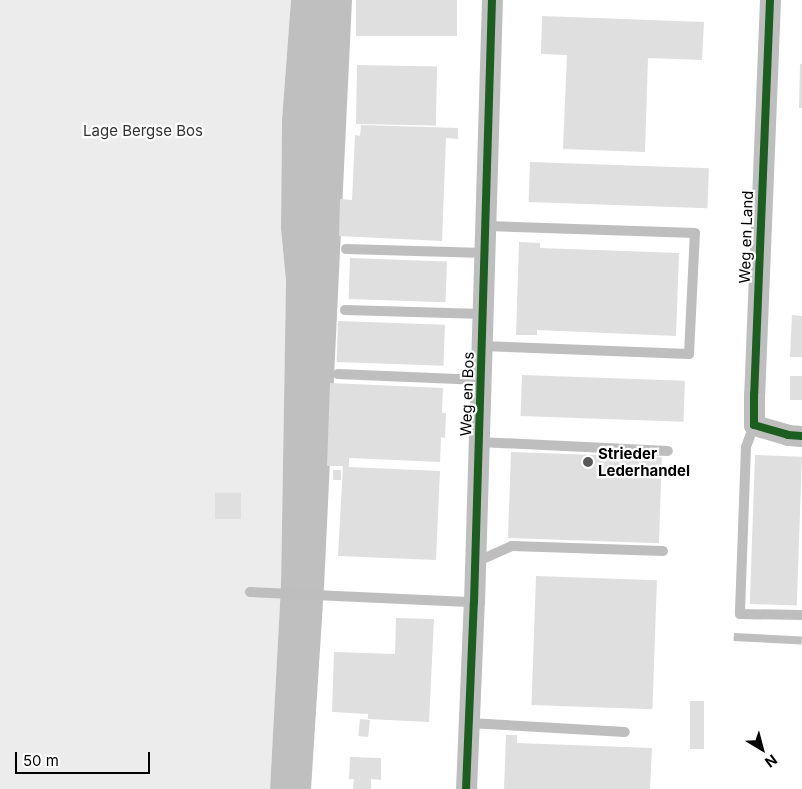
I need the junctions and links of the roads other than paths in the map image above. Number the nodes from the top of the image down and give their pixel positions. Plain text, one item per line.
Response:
1 (492, 0) edge
2 (770, 0) edge
3 (486, 226) junction
4 (346, 249) dead end
5 (485, 253) junction
6 (345, 310) dead end
7 (483, 314) junction
8 (482, 346) junction
9 (338, 374) dead end
10 (481, 380) junction
11 (754, 426) junction
12 (802, 436) edge
13 (479, 442) junction
14 (668, 450) dead end
15 (663, 551) dead end
16 (476, 562) junction
17 (250, 592) dead end
18 (474, 602) junction
19 (802, 615) edge
20 (469, 724) junction
21 (626, 732) dead end
22 (466, 789) edge

1 - 3 street, Weg en Bos
2 - 11 street, Weg en Land
3 - 5 street, Weg en Bos
3 - 8 lane
4 - 5 lane
5 - 7 street, Weg en Bos
6 - 7 lane
7 - 8 street, Weg en Bos
8 - 10 street, Weg en Bos
9 - 10 lane
10 - 13 street, Weg en Bos
11 - 12 street
11 - 19 lane, Weg en Land
13 - 14 lane
13 - 16 street, Weg en Bos
15 - 16 lane
16 - 18 street, Weg en Bos
17 - 18 lane
18 - 20 street, Weg en Bos
20 - 21 lane
20 - 22 street, Weg en Bos

